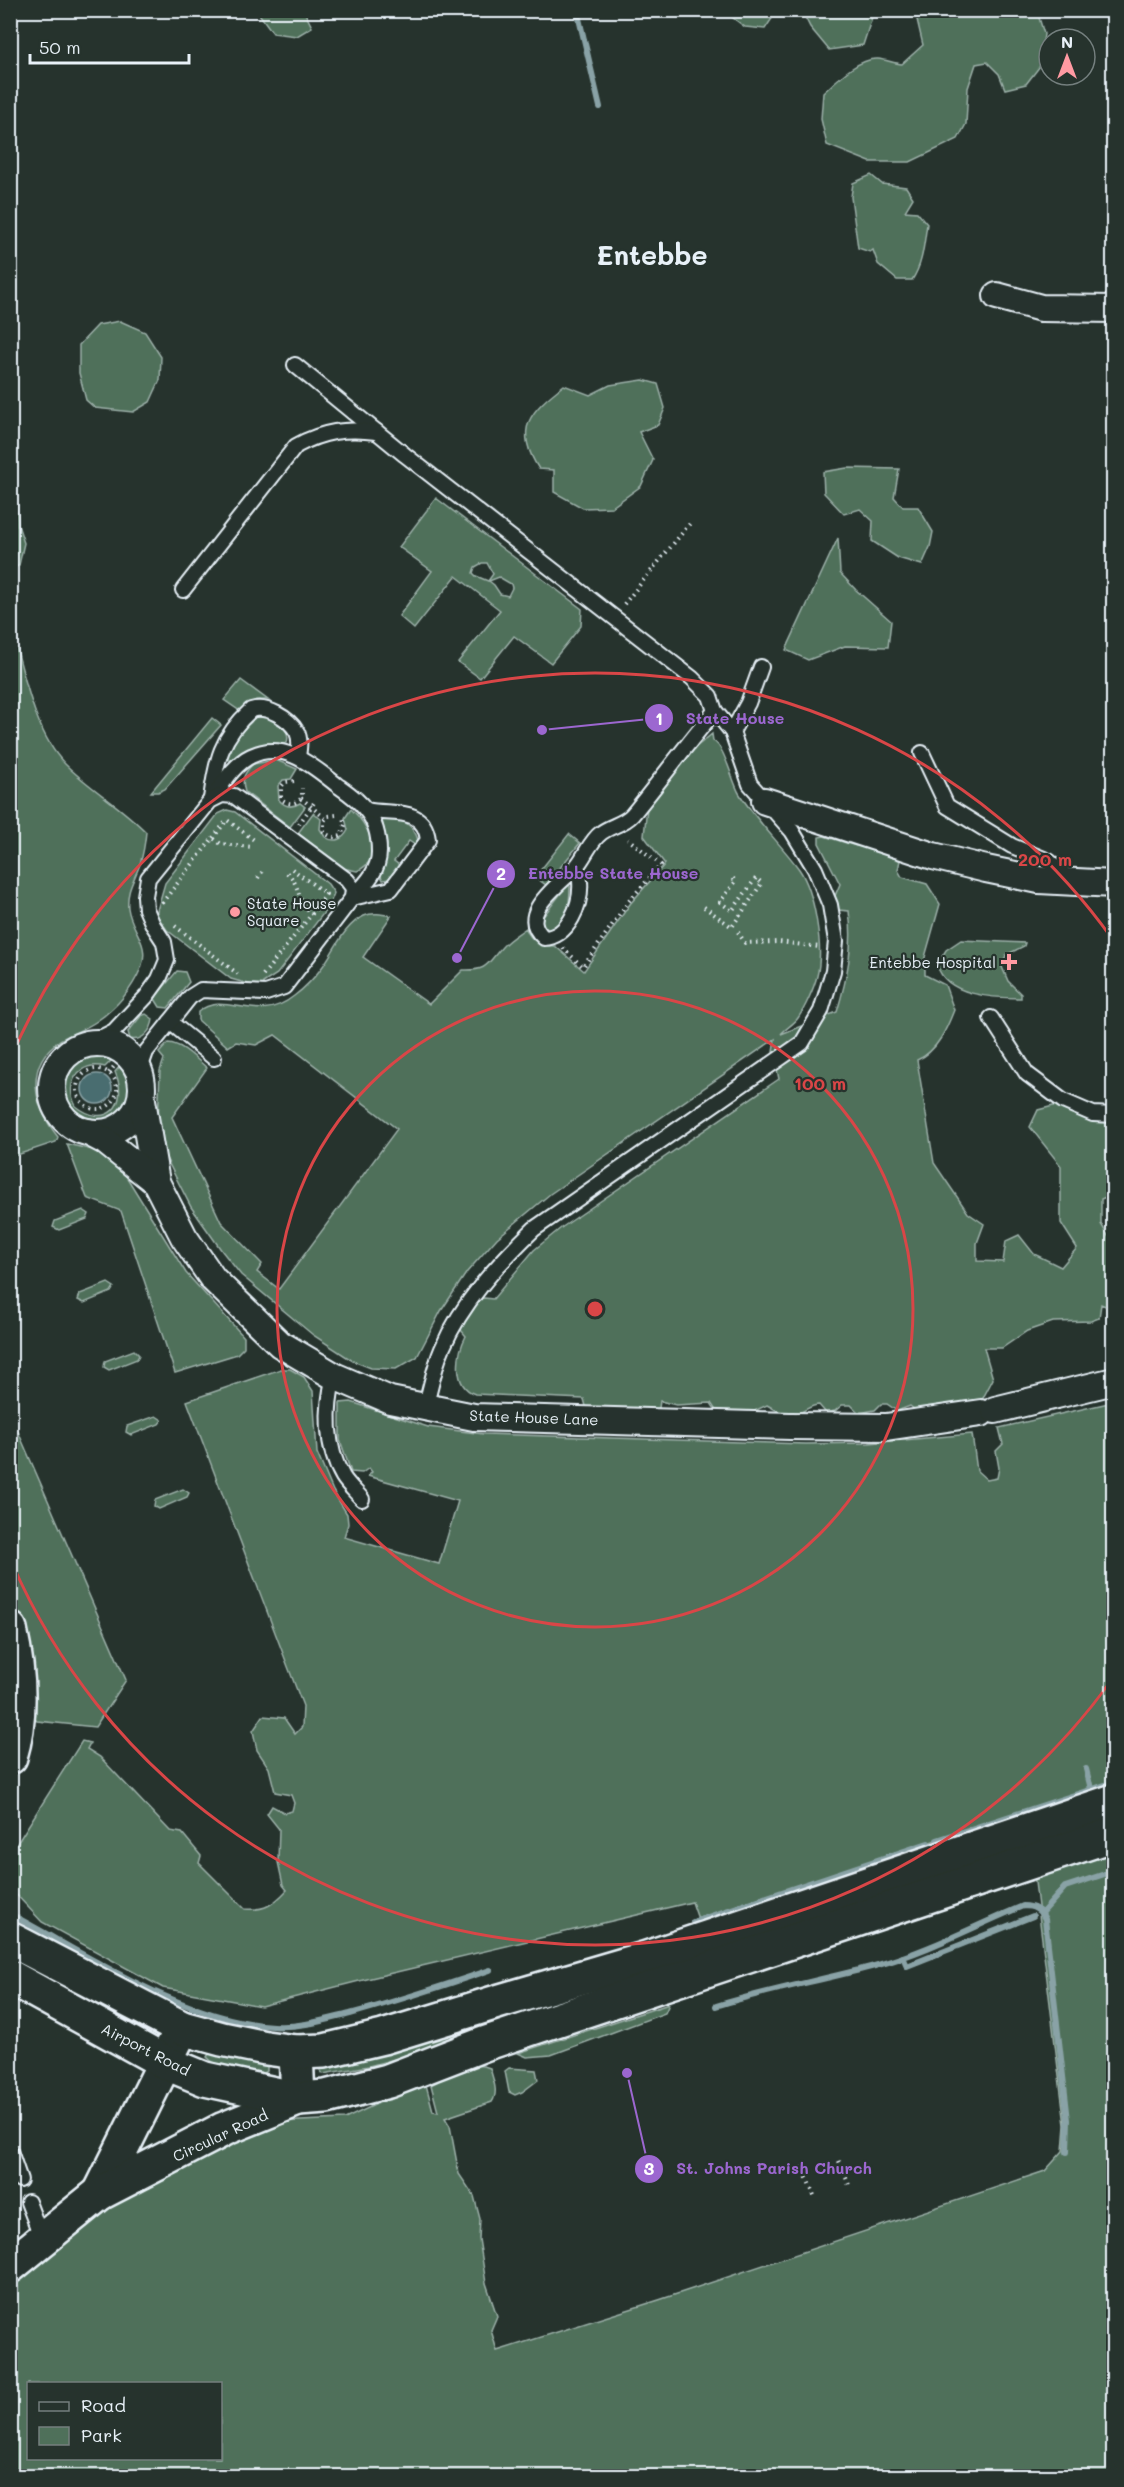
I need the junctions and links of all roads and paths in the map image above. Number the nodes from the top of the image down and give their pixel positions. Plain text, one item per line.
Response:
1 (997, 296) dead end
2 (1113, 309) edge
3 (295, 365) dead end
4 (377, 432) junction
5 (692, 521) dead end
6 (183, 590) dead end
7 (614, 616) junction
8 (761, 668) dead end
9 (715, 711) junction
10 (732, 732) junction
11 (922, 753) dead end
12 (298, 757) junction
13 (294, 781) dead end
14 (302, 788) dead end
15 (301, 798) junction
16 (316, 800) dead end
17 (210, 801) junction
18 (765, 801) junction
19 (311, 807) junction
20 (367, 810) junction
21 (336, 815) dead end
22 (343, 818) dead end
23 (326, 819) junction
24 (613, 827) junction
25 (290, 837) junction
26 (213, 838) junction
27 (254, 840) dead end
28 (254, 847) dead end
29 (576, 867) junction
30 (292, 868) dead end
31 (262, 872) dead end
32 (286, 872) dead end
33 (730, 876) dead end
34 (258, 878) dead end
35 (1075, 883) junction
36 (1113, 884) edge
37 (352, 898) junction
38 (704, 907) dead end
39 (152, 914) junction
40 (312, 914) junction
41 (738, 932) dead end
42 (551, 938) junction
43 (835, 949) junction
44 (252, 989) junction
45 (991, 1018) dead end
46 (170, 1022) junction
47 (86, 1045) junction
48 (214, 1058) dead end
49 (132, 1062) junction
50 (109, 1073) junction
51 (142, 1100) junction
52 (1113, 1115) edge
53 (88, 1132) junction
54 (156, 1182) junction
55 (334, 1376) junction
56 (1113, 1381) edge
57 (425, 1407) junction
58 (362, 1499) dead end
59 (10, 1629) edge
60 (15, 1696) edge
61 (10, 1757) edge
62 (1113, 1801) edge
63 (1113, 1834) edge
64 (11, 1939) edge
65 (10, 1977) edge
66 (182, 2028) junction
67 (310, 2051) junction
68 (166, 2063) junction
69 (312, 2098) junction
70 (10, 2151) edge
71 (839, 2161) dead end
72 (802, 2166) dead end
73 (20, 2180) dead end
74 (849, 2185) dead end
75 (100, 2193) junction
76 (814, 2198) dead end
77 (28, 2202) dead end
78 (20, 2251) edge

1 - 2 street
3 - 4 lane
4 - 6 lane
4 - 7 lane
5 - 7 path
7 - 9 lane
8 - 10 lane
9 - 10 lane
9 - 24 lane
10 - 18 lane
11 - 35 lane
12 - 17 lane
12 - 17 lane
12 - 20 lane
13 - 15 path
14 - 15 path
15 - 19 path
16 - 19 path
17 - 25 lane
17 - 39 lane
18 - 35 street
18 - 43 lane
19 - 23 path
19 - 25 path
20 - 37 lane
20 - 37 lane
21 - 23 path
22 - 23 path
24 - 29 lane
24 - 42 path
25 - 37 lane
26 - 27 path
26 - 28 path
26 - 39 path
29 - 42 lane
29 - 42 lane
30 - 40 path
31 - 34 path
32 - 40 path
33 - 38 path
35 - 36 street
37 - 44 lane
39 - 44 path
39 - 47 lane
40 - 44 path
41 - 43 path
43 - 57 lane
44 - 46 lane
45 - 52 lane
46 - 48 lane
46 - 49 lane
47 - 49 street
47 - 53 street
49 - 50 path
49 - 51 street
50 - 50 path
51 - 53 street
51 - 54 street
53 - 54 street
54 - 55 street, State House Lane
55 - 57 street, State House Lane
55 - 58 lane
56 - 57 street, State House Lane
59 - 60 main road
60 - 61 main road
62 - 67 main road
63 - 69 main road, Circular Road
64 - 66 main road
65 - 68 main road, Airport Road
66 - 67 main road
66 - 68 main road, Circular Road
67 - 69 main road
68 - 69 main road, Airport Road
68 - 75 main road, Circular Road
69 - 75 main road, Circular Road
70 - 73 lane
71 - 74 path
72 - 76 path
75 - 78 main road, Circular Road
77 - 78 lane

